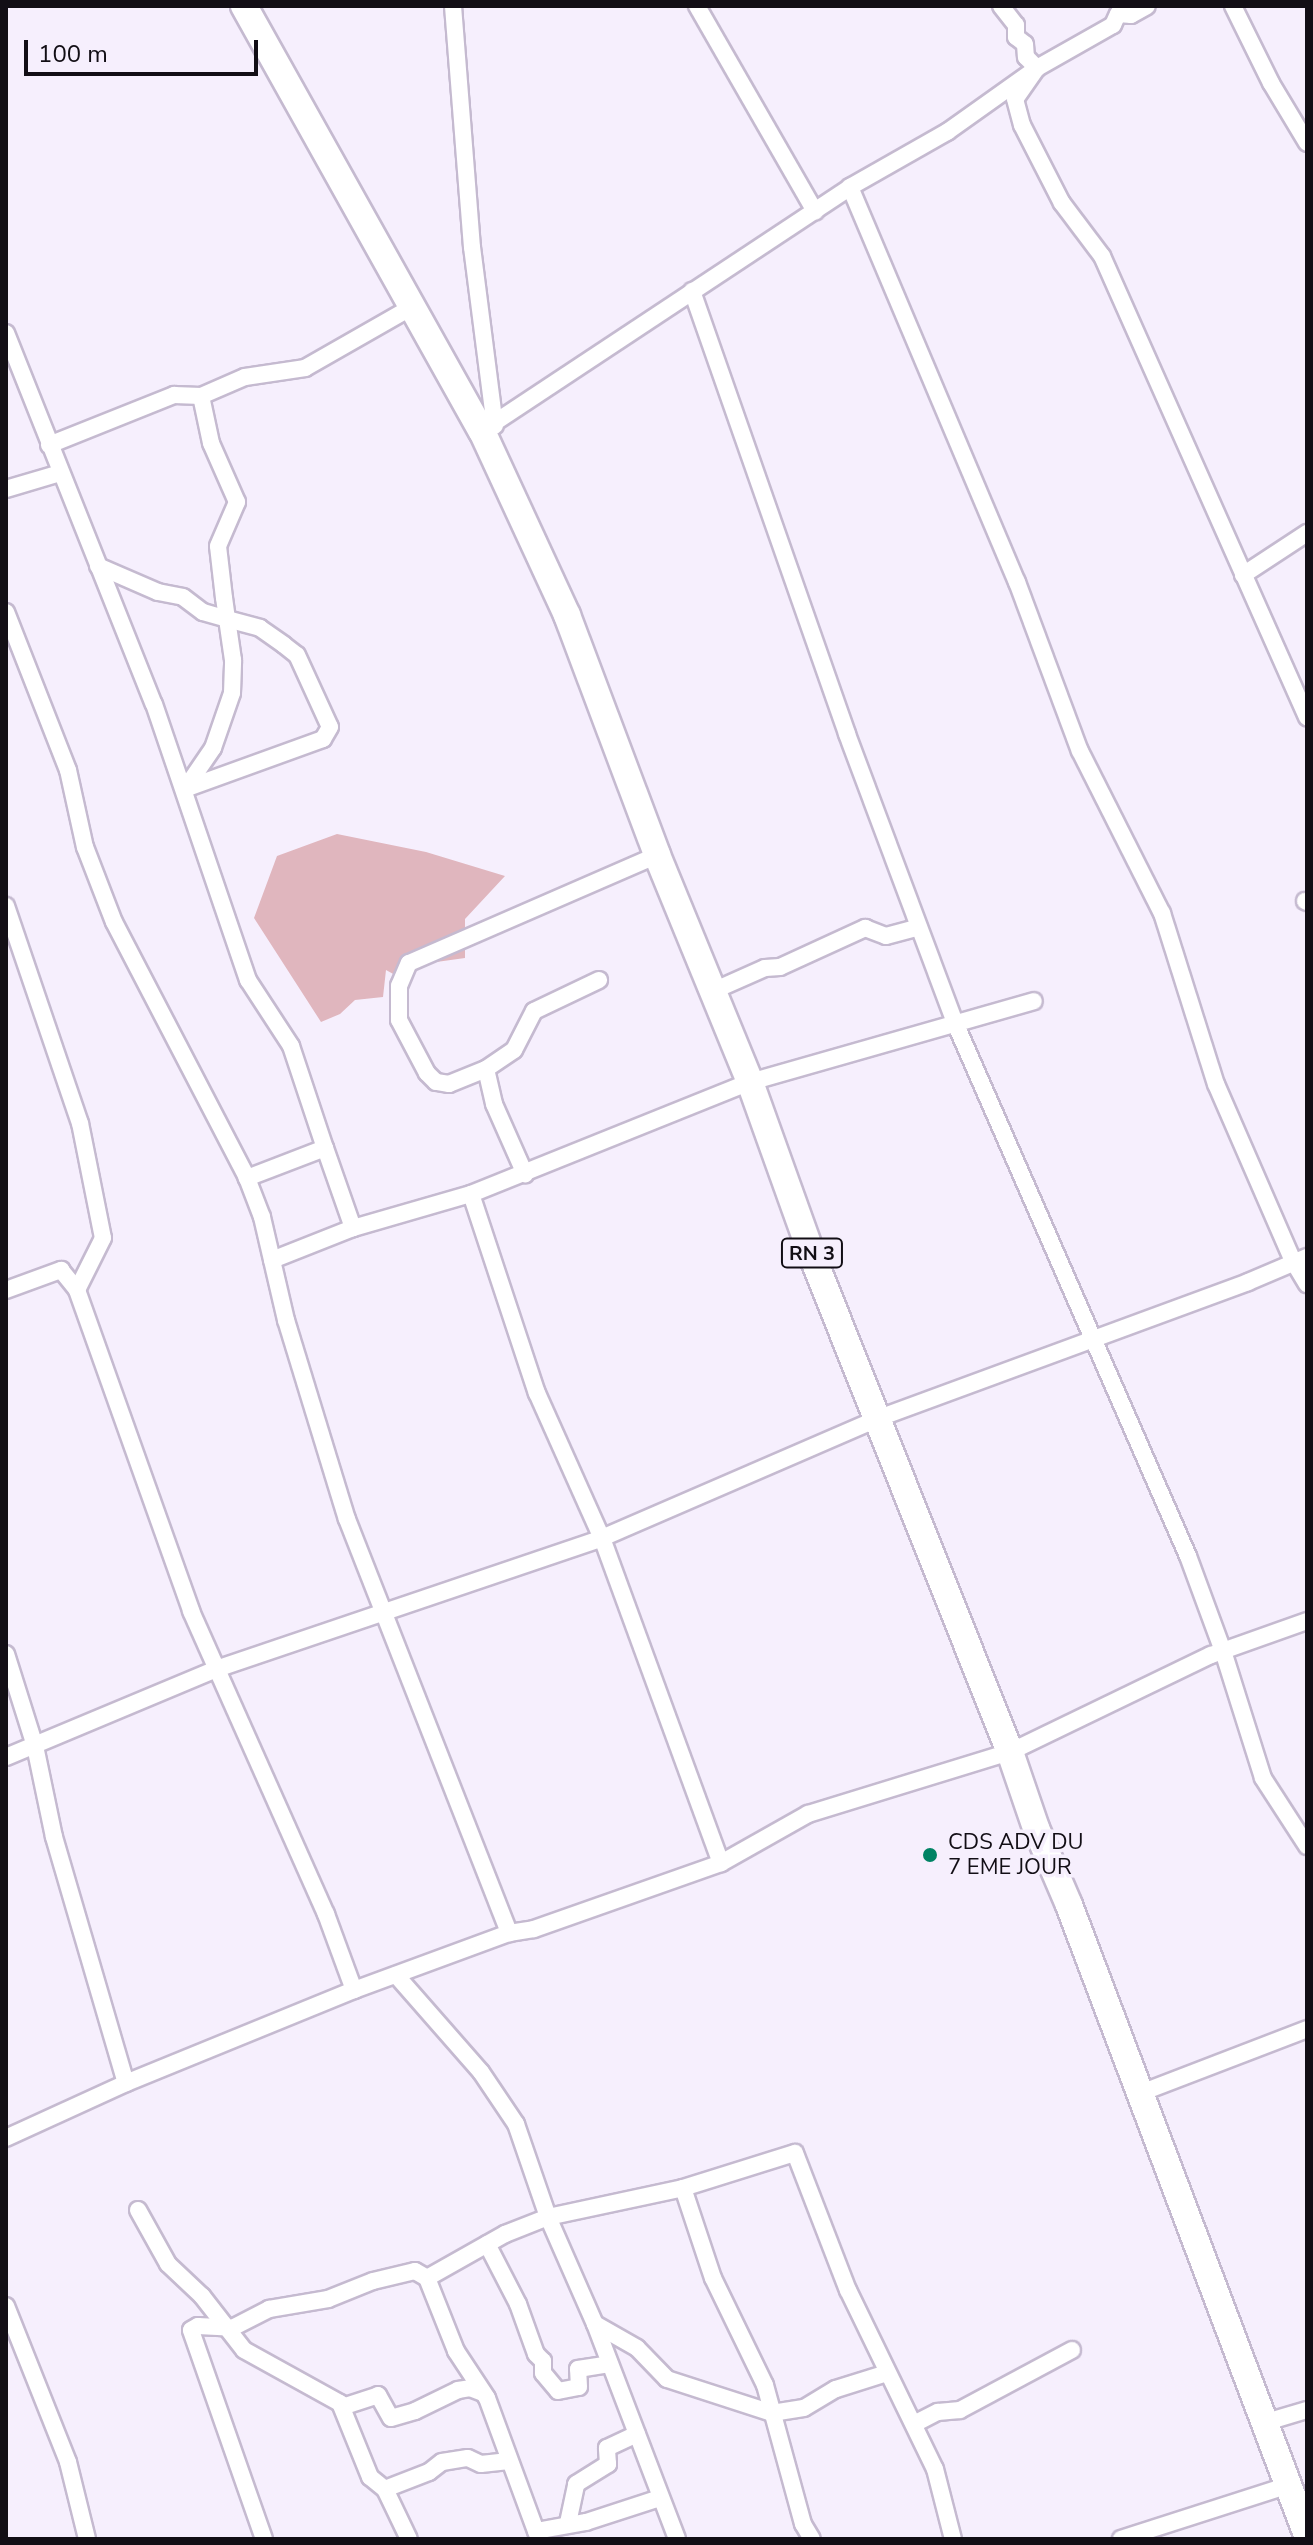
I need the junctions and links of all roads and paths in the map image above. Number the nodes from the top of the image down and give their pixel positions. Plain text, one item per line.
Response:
1 (244, 6) edge
2 (697, 6) edge
3 (1001, 6) edge
4 (1147, 6) edge
5 (1233, 6) edge
6 (458, 8) edge
7 (1037, 68) junction
8 (1307, 143) edge
9 (850, 187) junction
10 (815, 211) junction
11 (692, 291) junction
12 (412, 307) junction
13 (6, 333) edge
14 (201, 396) junction
15 (489, 428) junction
16 (49, 445) junction
17 (60, 473) junction
18 (6, 489) edge
19 (1307, 533) edge
20 (98, 566) junction
21 (1243, 575) junction
22 (6, 612) edge
23 (227, 619) junction
24 (1307, 717) edge
25 (185, 789) junction
26 (657, 855) junction
27 (6, 906) edge
28 (919, 927) junction
29 (599, 980) dead end
30 (713, 991) junction
31 (1034, 1001) dead end
32 (956, 1025) junction
33 (486, 1069) junction
34 (750, 1082) junction
35 (325, 1148) junction
36 (525, 1174) junction
37 (247, 1178) junction
38 (471, 1194) junction
39 (353, 1228) junction
40 (1300, 1259) edge
41 (272, 1260) junction
42 (1307, 1284) edge
43 (6, 1290) edge
44 (77, 1290) junction
45 (1092, 1339) junction
46 (879, 1418) junction
47 (602, 1538) junction
48 (384, 1613) junction
49 (1307, 1621) edge
50 (1223, 1651) junction
51 (6, 1654) edge
52 (219, 1668) junction
53 (35, 1746) junction
54 (1010, 1752) junction
55 (6, 1757) edge
56 (1307, 1846) edge
57 (721, 1863) junction
58 (509, 1933) junction
59 (396, 1975) junction
60 (354, 1990) junction
61 (1307, 2029) edge
62 (126, 2083) junction
63 (1138, 2094) junction
64 (6, 2138) edge
65 (683, 2188) junction
66 (138, 2210) dead end
67 (548, 2217) junction
68 (487, 2244) junction
69 (427, 2278) junction
70 (6, 2306) edge
71 (595, 2324) junction
72 (228, 2328) junction
73 (1072, 2350) dead end
74 (608, 2364) junction
75 (887, 2373) junction
76 (483, 2393) junction
77 (342, 2407) junction
78 (1307, 2410) edge
79 (772, 2413) junction
80 (1263, 2423) junction
81 (914, 2424) junction
82 (637, 2434) junction
83 (509, 2461) junction
84 (1286, 2486) junction
85 (385, 2489) junction
86 (660, 2498) junction
87 (568, 2523) junction
88 (537, 2535) edge
89 (1307, 2535) edge
90 (675, 2538) edge
91 (87, 2539) edge
92 (264, 2539) edge
93 (409, 2539) edge
94 (812, 2539) edge
95 (953, 2539) edge
96 (1121, 2539) edge

1 - 12 highway, RN 3
2 - 10 street
3 - 7 street
4 - 7 street
5 - 8 street
6 - 15 street
7 - 9 street
7 - 21 street
9 - 10 street
9 - 40 street
10 - 11 street
11 - 15 street
11 - 28 street
12 - 14 street
12 - 15 highway, RN 3
13 - 16 street
14 - 16 street
14 - 23 street
15 - 26 highway, RN 3
16 - 17 street
17 - 18 street
17 - 20 street
19 - 21 street
20 - 23 street
20 - 25 street
21 - 24 street
22 - 37 street
23 - 25 street
23 - 25 street
25 - 35 street
26 - 30 highway, RN 3
26 - 33 street
27 - 44 street
28 - 30 street
28 - 32 street
29 - 33 street
30 - 34 highway, RN 3
31 - 32 street
32 - 34 street
32 - 45 street
33 - 36 street
34 - 36 street
34 - 46 highway, RN 3
35 - 37 street
35 - 39 street
36 - 38 street
37 - 41 street
38 - 39 street
38 - 47 street
39 - 41 street
40 - 42 street
40 - 45 street
41 - 48 street
43 - 44 street
44 - 52 street
45 - 46 street
45 - 50 street
46 - 47 street
46 - 54 highway, RN 3
47 - 48 street
47 - 57 street
48 - 52 street
48 - 58 street
49 - 50 street
50 - 54 street
50 - 56 street
51 - 53 street
52 - 53 street
52 - 60 street
53 - 55 street
53 - 62 street
54 - 57 street
54 - 63 highway, RN 3
57 - 58 street
58 - 59 street
59 - 60 street
59 - 67 street
60 - 62 street
61 - 63 street
62 - 64 street
63 - 80 highway, RN 3
65 - 67 street
65 - 75 street
65 - 79 street
66 - 72 street
67 - 68 street
67 - 71 street
68 - 69 street
68 - 74 street
69 - 72 street
69 - 76 street
70 - 91 street
71 - 74 street
71 - 79 street
72 - 77 street
72 - 92 street
73 - 81 street
74 - 82 street
75 - 79 street
75 - 81 street
76 - 77 street
76 - 83 street
77 - 85 street
78 - 80 street
79 - 94 street
80 - 84 highway, RN 3
81 - 95 street
82 - 86 street
82 - 87 street
83 - 85 street
83 - 88 street
84 - 89 highway, RN 3
84 - 96 street
85 - 93 street
86 - 87 street
86 - 90 street
87 - 88 street

